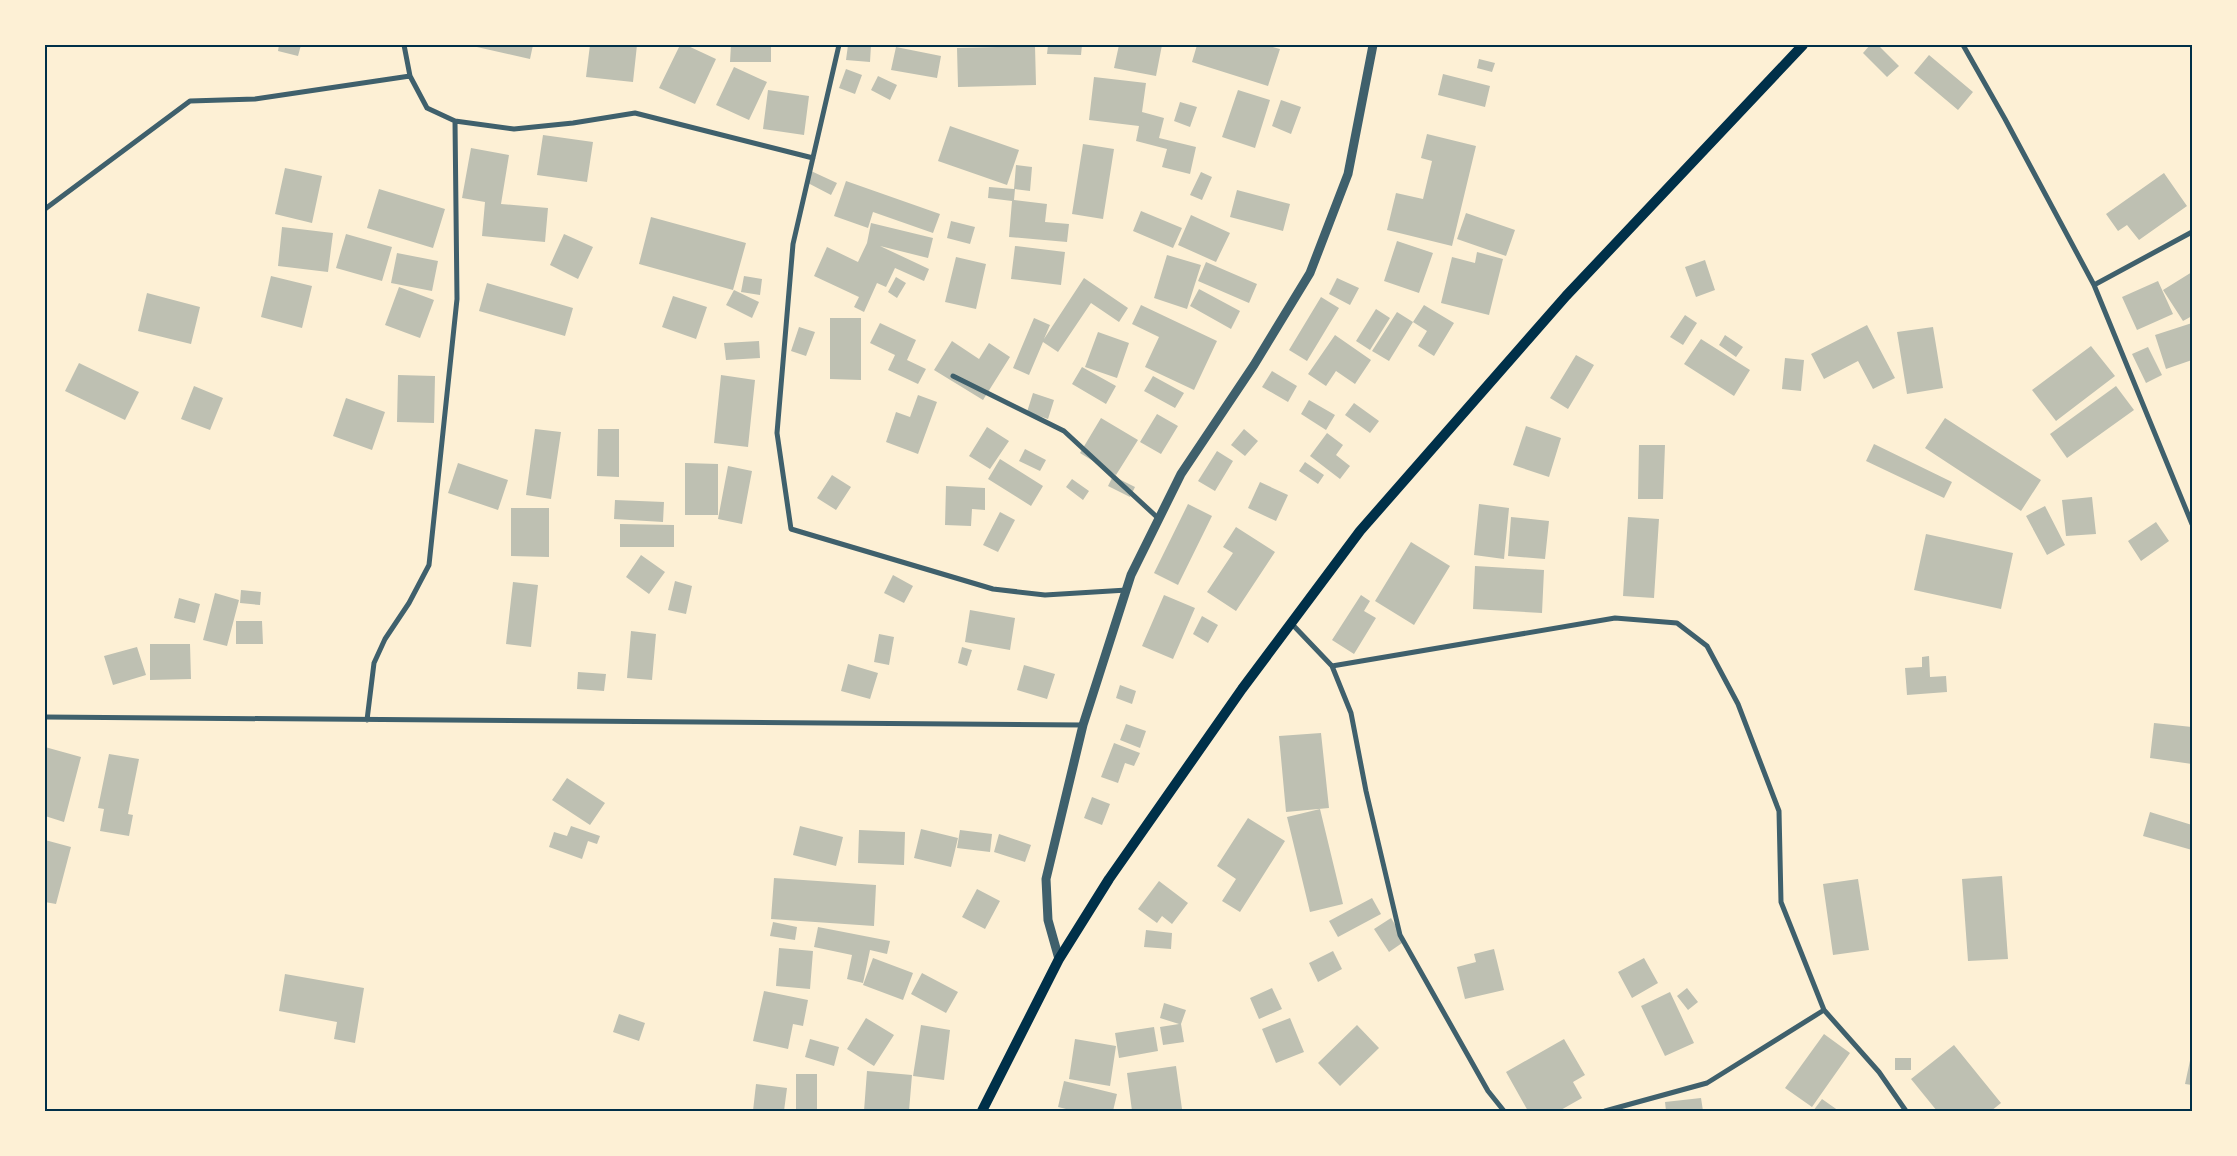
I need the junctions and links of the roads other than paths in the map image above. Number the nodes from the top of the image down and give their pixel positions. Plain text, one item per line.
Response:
1 (404, 45) edge
2 (839, 45) edge
3 (1372, 45) edge
4 (1803, 45) edge
5 (1963, 45) edge
6 (410, 76) junction
7 (455, 121) junction
8 (813, 158) junction
9 (45, 209) edge
10 (2192, 232) edge
11 (2094, 286) junction
12 (953, 376) dead end
13 (1159, 520) junction
14 (2192, 524) edge
15 (1127, 590) junction
16 (1291, 623) junction
17 (1332, 666) junction
18 (45, 716) edge
19 (367, 720) junction
20 (1083, 725) junction
21 (1060, 960) junction
22 (1824, 1010) junction
23 (982, 1111) edge
24 (1504, 1111) edge
25 (1604, 1111) edge
26 (1906, 1111) edge

1 - 6 street
2 - 8 street
3 - 13 street
4 - 16 main road
5 - 11 street
6 - 7 street
6 - 9 street
7 - 8 street
7 - 19 street
8 - 15 street
10 - 11 street
11 - 14 street
12 - 13 street
13 - 15 street
15 - 20 street
16 - 17 street
16 - 21 main road
17 - 22 street
17 - 24 street
18 - 19 street
19 - 20 street
20 - 21 street
21 - 23 main road
22 - 25 street
22 - 26 street

